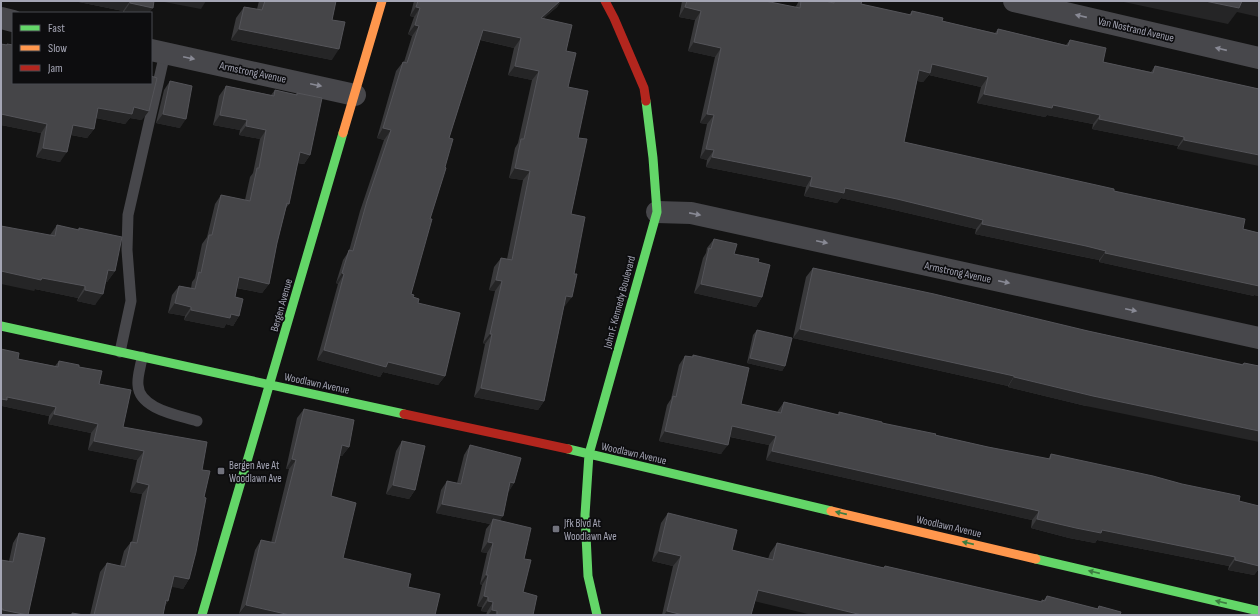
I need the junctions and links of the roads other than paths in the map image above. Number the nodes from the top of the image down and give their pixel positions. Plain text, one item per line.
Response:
1 (382, 1) edge
2 (605, 1) edge
3 (1014, 1) edge
4 (1, 18) edge
5 (12, 20) edge
6 (158, 52) edge
7 (1259, 58) edge
8 (355, 95) junction
9 (656, 212) junction
10 (1, 326) edge
11 (1259, 338) edge
12 (120, 352) junction
13 (142, 357) junction
14 (270, 385) junction
15 (197, 421) dead end
16 (589, 454) junction
17 (1259, 610) edge
18 (202, 615) edge
19 (597, 615) edge

1 - 8 street, Bergen Avenue
2 - 9 street, John F. Kennedy Boulevard
7 -> 3 street, Van Nostrand Avenue
4 - 5 street
6 -> 8 street, Armstrong Avenue
6 - 12 lane
8 - 14 street, Bergen Avenue
9 -> 11 street, Armstrong Avenue
9 - 16 street, John F. Kennedy Boulevard
10 - 12 street, Woodlawn Avenue
12 - 13 street, Woodlawn Avenue
13 - 14 street, Woodlawn Avenue
13 - 15 lane
14 - 16 street, Woodlawn Avenue
14 - 18 street, Bergen Avenue
17 -> 16 street, Woodlawn Avenue
16 - 19 street, John F. Kennedy Boulevard

